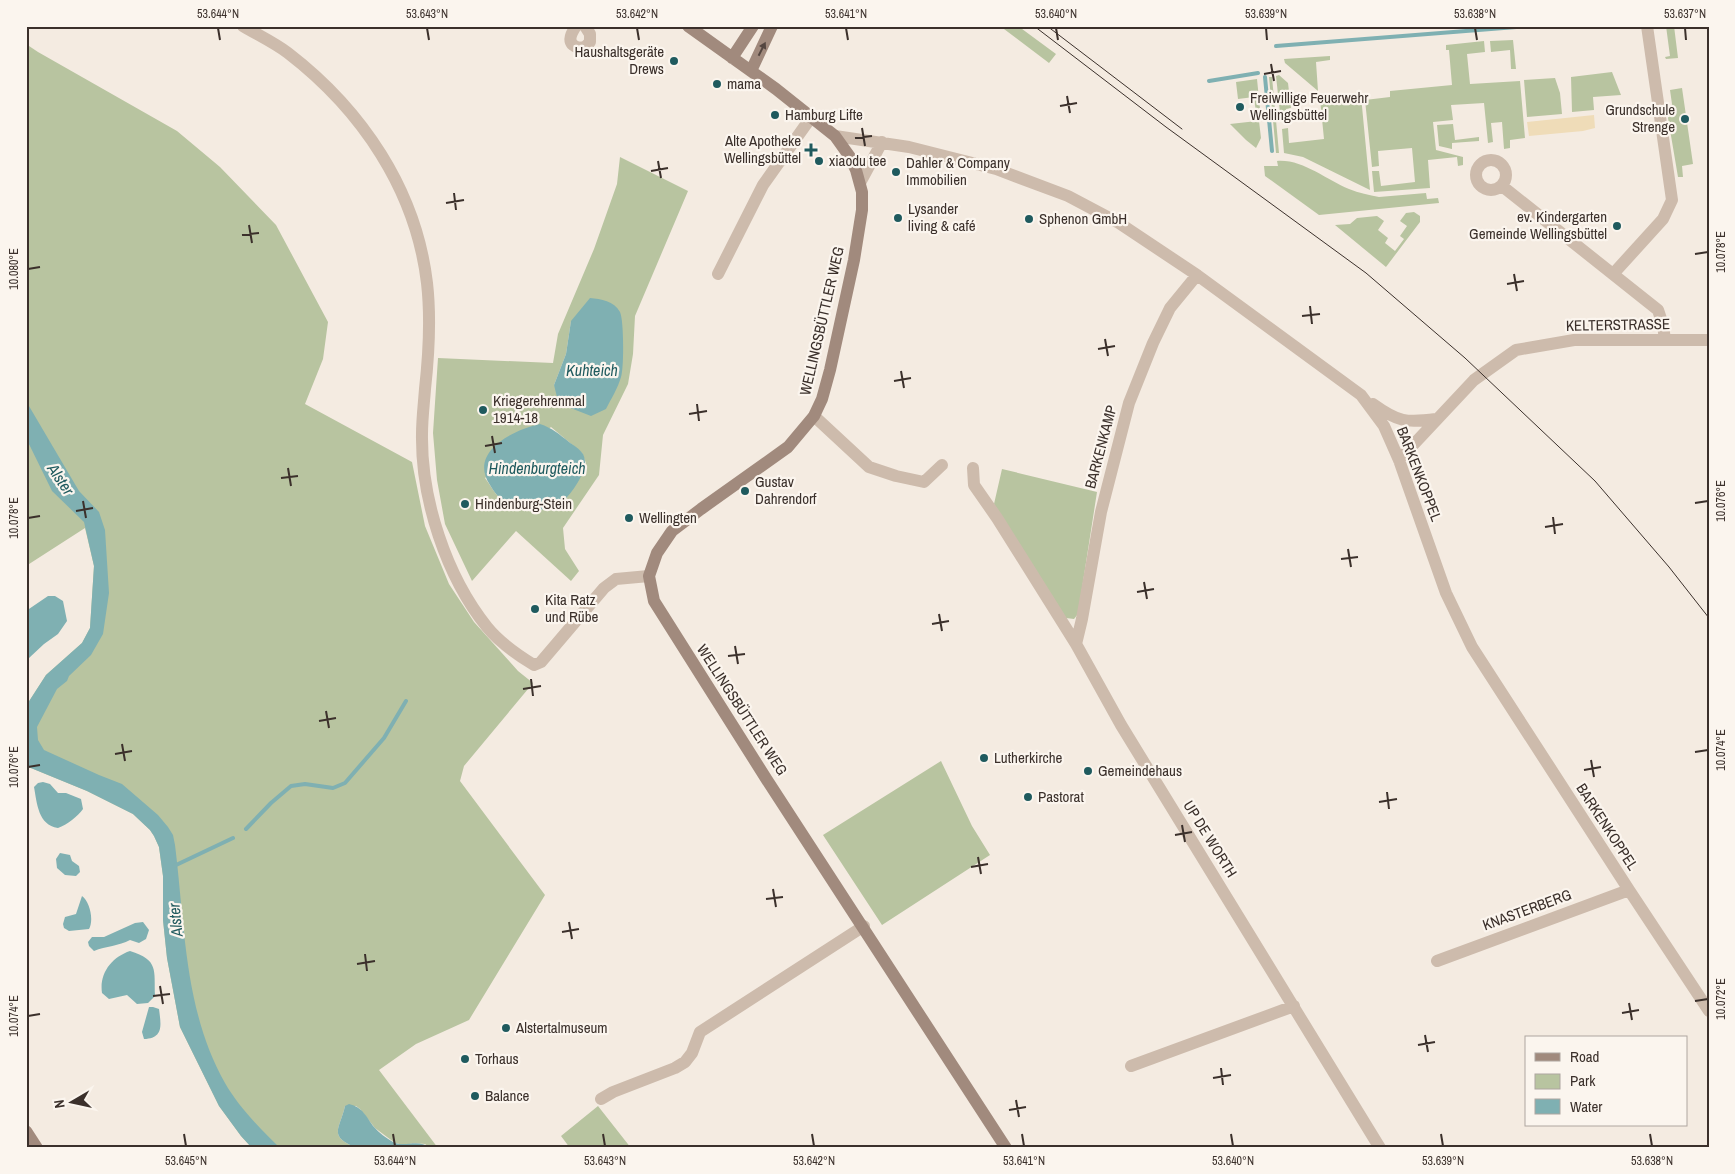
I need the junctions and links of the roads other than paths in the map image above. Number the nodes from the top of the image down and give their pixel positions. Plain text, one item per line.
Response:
1 (243, 26) edge
2 (576, 26) edge
3 (585, 26) edge
4 (688, 26) edge
5 (753, 26) edge
6 (772, 26) edge
7 (1647, 26) edge
8 (732, 58) junction
9 (750, 71) junction
10 (812, 116) junction
11 (835, 136) junction
12 (882, 142) junction
13 (860, 182) junction
14 (1502, 186) dead end
15 (1614, 273) junction
16 (718, 274) dead end
17 (1197, 275) junction
18 (1665, 340) junction
19 (1709, 340) edge
20 (1361, 395) junction
21 (814, 416) junction
22 (1436, 419) junction
23 (1399, 460) junction
24 (942, 465) dead end
25 (973, 468) dead end
26 (649, 576) junction
27 (1076, 644) junction
28 (1629, 890) junction
29 (864, 926) junction
30 (1437, 961) dead end
31 (1294, 1006) junction
32 (1709, 1011) edge
33 (1131, 1066) dead end
34 (601, 1099) dead end
35 (26, 1131) edge
36 (38, 1148) edge
37 (1006, 1148) edge
38 (1380, 1148) edge

1 - 26 street
2 - 3 street
4 - 8 main road, WELLINGSBÜTTLER WEG
5 - 8 main road
9 -> 6 main road
7 - 15 street
8 - 9 main road, WELLINGSBÜTTLER WEG
9 - 10 main road, WELLINGSBÜTTLER WEG
10 - 11 main road, WELLINGSBÜTTLER WEG
10 - 16 street
11 - 12 street, BARKENKOPPEL
11 - 13 main road, WELLINGSBÜTTLER WEG
12 - 13 street
12 - 17 street, BARKENKOPPEL
13 - 21 main road, WELLINGSBÜTTLER WEG
14 - 15 street
15 - 18 street
17 - 20 street, BARKENKOPPEL
17 - 27 street, BARKENKAMP
18 - 19 street, KELTERSTRASSE
18 - 22 street, KELTERSTRASSE
20 - 22 street
20 - 23 street, BARKENKOPPEL
21 - 24 street
21 - 26 main road, WELLINGSBÜTTLER WEG
22 - 23 street, KELTERSTRASSE
23 - 28 street, BARKENKOPPEL
25 - 27 street, UP DE WORTH
26 - 29 main road, WELLINGSBÜTTLER WEG
27 - 31 street, UP DE WORTH
28 - 30 street, KNASTERBERG
28 - 32 street, BARKENKOPPEL
29 - 34 street
29 - 37 main road, WELLINGSBÜTTLER WEG
31 - 33 street
31 - 38 street, UP DE WORTH
35 - 36 main road

